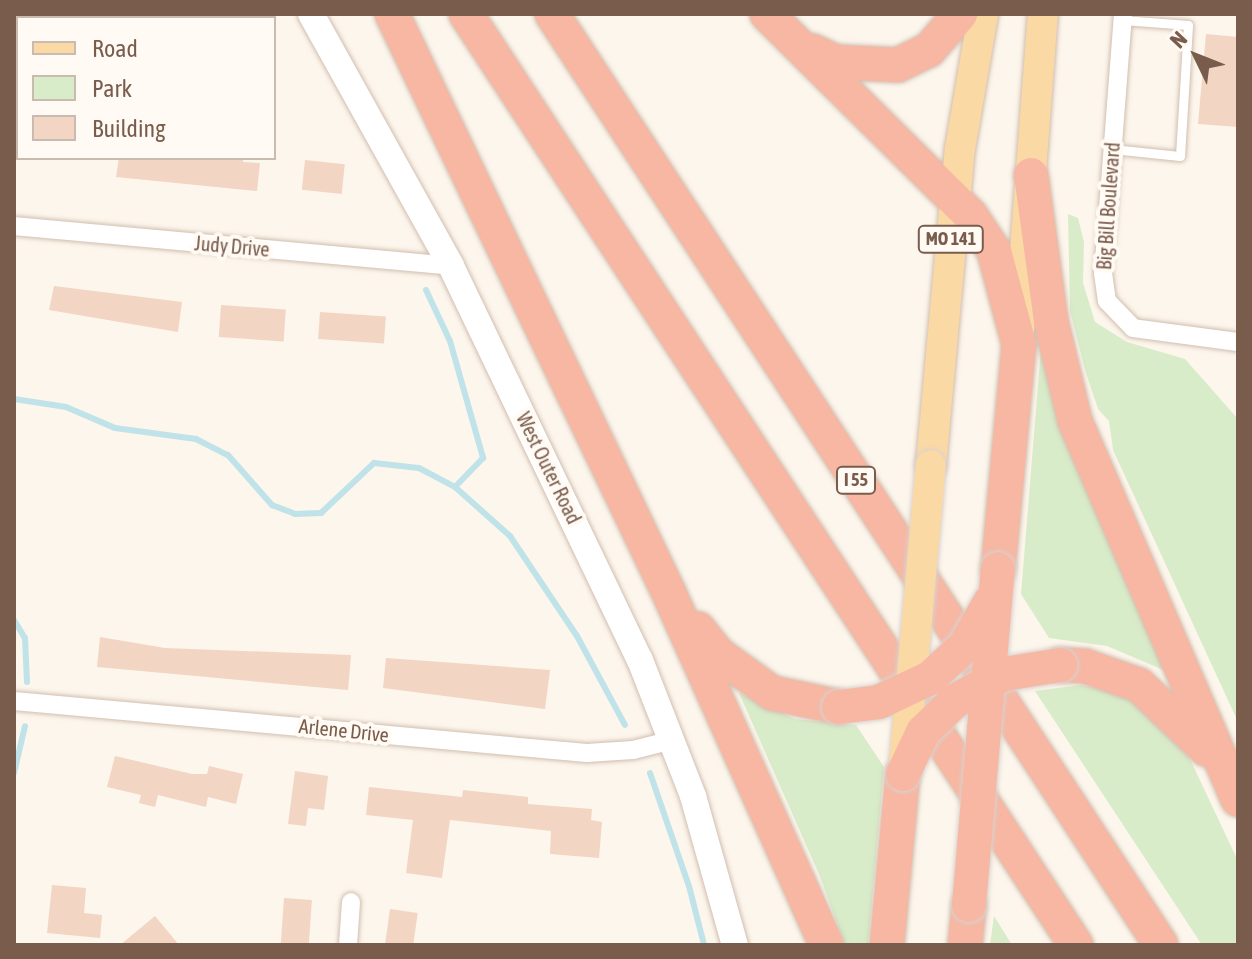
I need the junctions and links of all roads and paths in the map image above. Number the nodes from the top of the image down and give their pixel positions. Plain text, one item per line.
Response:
1 (311, 14) edge
2 (392, 14) edge
3 (466, 14) edge
4 (552, 14) edge
5 (767, 14) edge
6 (960, 14) edge
7 (983, 14) edge
8 (1043, 14) edge
9 (1123, 17) edge
10 (799, 45) junction
11 (1112, 149) junction
12 (1031, 175) junction
13 (954, 199) junction
14 (14, 226) edge
15 (451, 266) junction
16 (1238, 342) edge
17 (1019, 344) junction
18 (997, 578) junction
19 (668, 591) junction
20 (988, 681) junction
21 (910, 690) junction
22 (14, 701) edge
23 (673, 740) junction
24 (1232, 786) edge
25 (902, 787) junction
26 (351, 902) dead end
27 (348, 945) edge
28 (735, 945) edge
29 (826, 945) edge
30 (887, 945) edge
31 (965, 945) edge
32 (1076, 945) edge
33 (1161, 945) edge

1 - 15 street, West Outer Road
2 - 19 highway
3 - 32 highway
4 - 33 highway, I 55
5 - 10 highway
6 - 10 highway
7 - 13 main road, MO 141
8 - 12 main road
9 - 11 street, Big Bill Boulevard
9 - 11 lane
10 - 13 highway
11 - 16 street, Big Bill Boulevard
12 - 17 main road
12 - 24 highway
13 - 17 highway
13 - 21 main road, MO 141, bridge
14 - 15 street, Judy Drive
15 - 23 street, West Outer Road
17 - 18 highway
18 - 20 highway, bridge
18 - 21 highway, bridge
19 - 21 highway, bridge
19 - 29 highway
20 - 24 highway, bridge
20 - 25 highway, bridge
20 - 31 highway, bridge
21 - 25 main road, MO 141, bridge
22 - 23 street, Arlene Drive
23 - 28 street, West Outer Road
25 - 30 highway, MO 141
26 - 27 street

